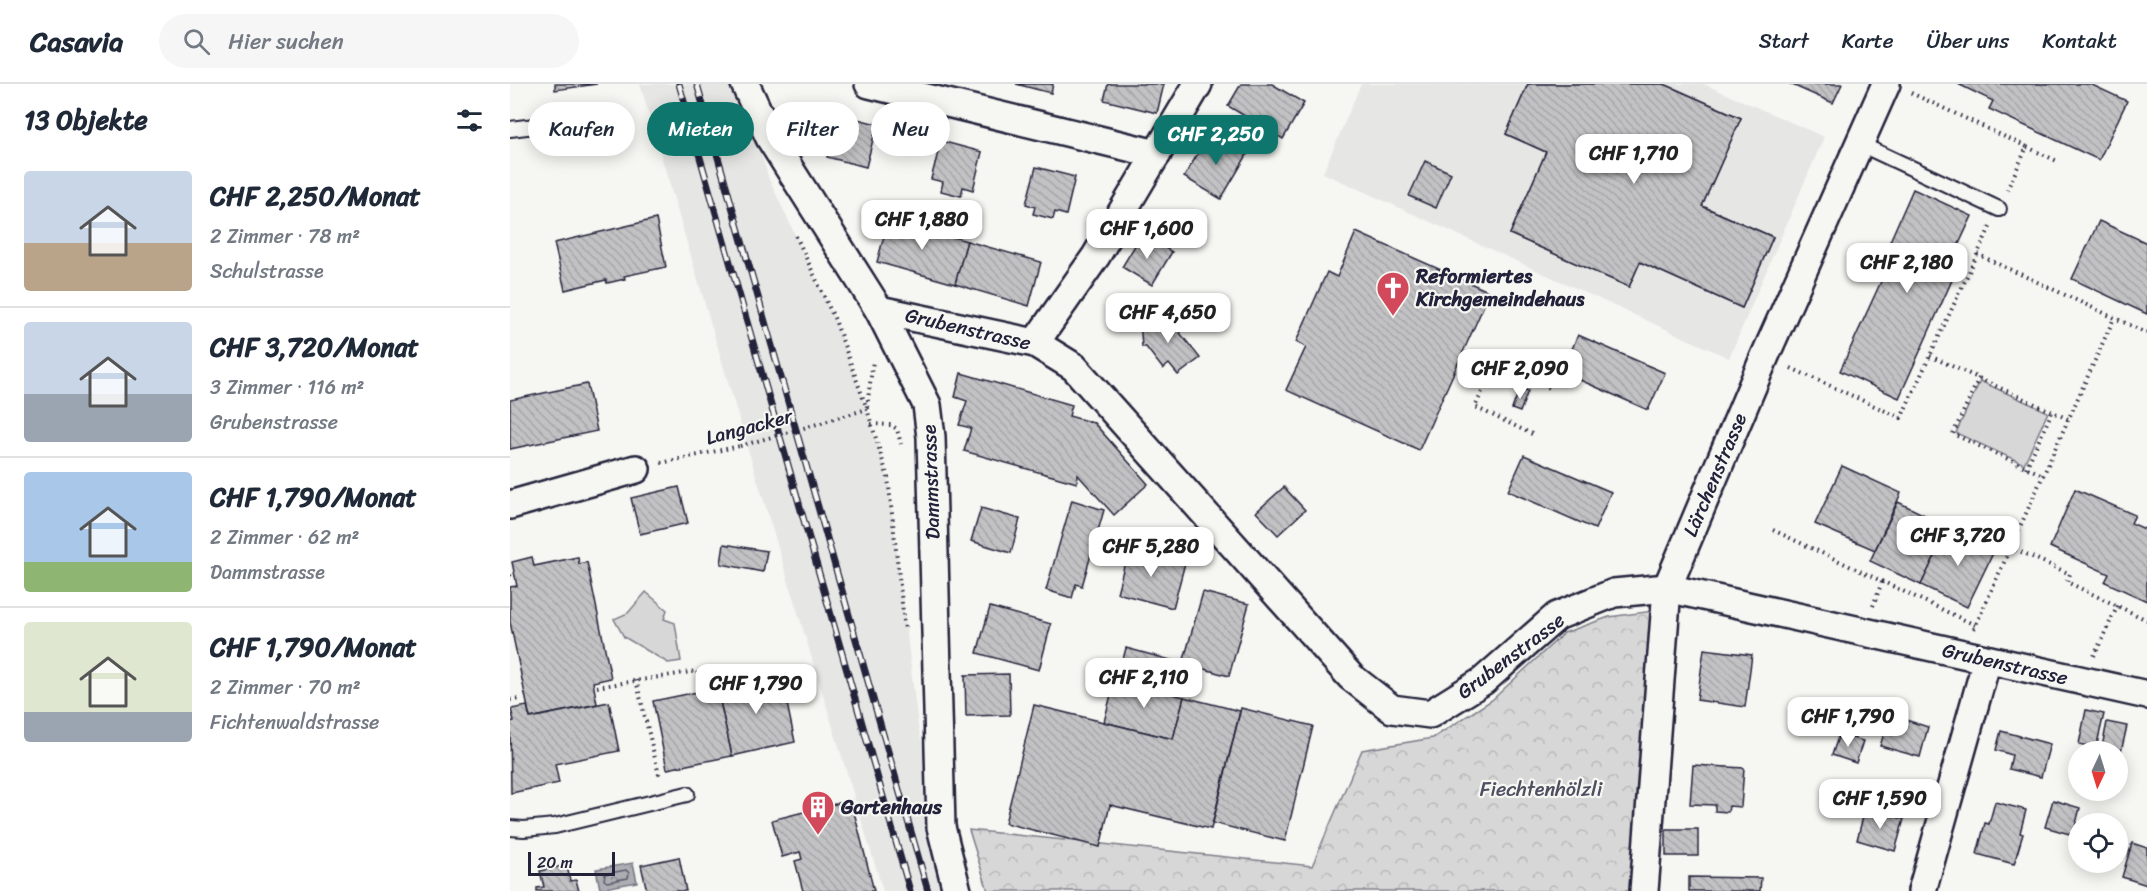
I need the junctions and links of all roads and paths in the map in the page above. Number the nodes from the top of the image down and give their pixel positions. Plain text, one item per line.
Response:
1 (745, 84) edge
2 (869, 84) edge
3 (1198, 84) edge
4 (1894, 86) edge
5 (528, 127) edge
6 (510, 129) edge
7 (1860, 144) junction
8 (2027, 147) junction
9 (1157, 154) junction
10 (2057, 161) dead end
11 (1999, 209) junction
12 (793, 229) dead end
13 (1977, 254) junction
14 (879, 310) junction
15 (2114, 318) junction
16 (2147, 333) edge
17 (1035, 342) junction
18 (1765, 356) junction
19 (1930, 356) junction
20 (1454, 373) dead end
21 (1979, 378) junction
22 (1484, 387) junction
23 (1552, 389) dead end
24 (2052, 412) junction
25 (2068, 419) junction
26 (1533, 434) dead end
27 (2026, 468) junction
28 (636, 469) joint
29 (2043, 475) junction
30 (510, 505) edge
31 (1773, 530) dead end
32 (2010, 547) junction
33 (1667, 588) junction
34 (2118, 605) junction
35 (2147, 620) edge
36 (1975, 625) junction
37 (1975, 657) junction
38 (636, 680) junction
39 (2082, 682) junction
40 (702, 685) dead end
41 (597, 687) dead end
42 (2147, 695) edge
43 (520, 699) dead end
44 (510, 700) edge
45 (687, 794) dead end
46 (666, 799) junction
47 (510, 828) edge
48 (957, 891) edge
49 (1644, 891) edge
50 (1922, 891) edge

1 - 14 street, Dammstrasse
2 - 9 street
3 - 9 street
4 - 7 street, Lärchenstrasse
4 - 8 path
5 - 6 lane
7 - 11 lane
7 - 18 street, Lärchenstrasse
8 - 10 path
8 - 11 path
9 - 17 street
11 - 13 path
12 - 28 path, Langacker, bridge
13 - 15 path
13 - 19 path
14 - 17 street, Grubenstrasse
14 - 48 street, Dammstrasse
15 - 16 path
15 - 25 path
17 - 33 street, Grubenstrasse
18 - 19 path
18 - 33 street, Lärchenstrasse
19 - 21 path
20 - 22 path
21 - 24 path
21 - 27 path
22 - 23 path
22 - 26 path
24 - 25 path
24 - 27 path
25 - 29 path
27 - 29 path
28 - 30 street
29 - 32 path
31 - 36 path
32 - 34 path
32 - 36 path
33 - 37 street, Grubenstrasse
33 - 49 street, Lärchenstrasse
34 - 35 path
34 - 39 path
36 - 37 path
37 - 39 street, Grubenstrasse
37 - 50 street
38 - 40 path
38 - 41 path
38 - 46 path
39 - 42 street, Grubenstrasse
43 - 44 path
45 - 46 lane
46 - 47 lane

